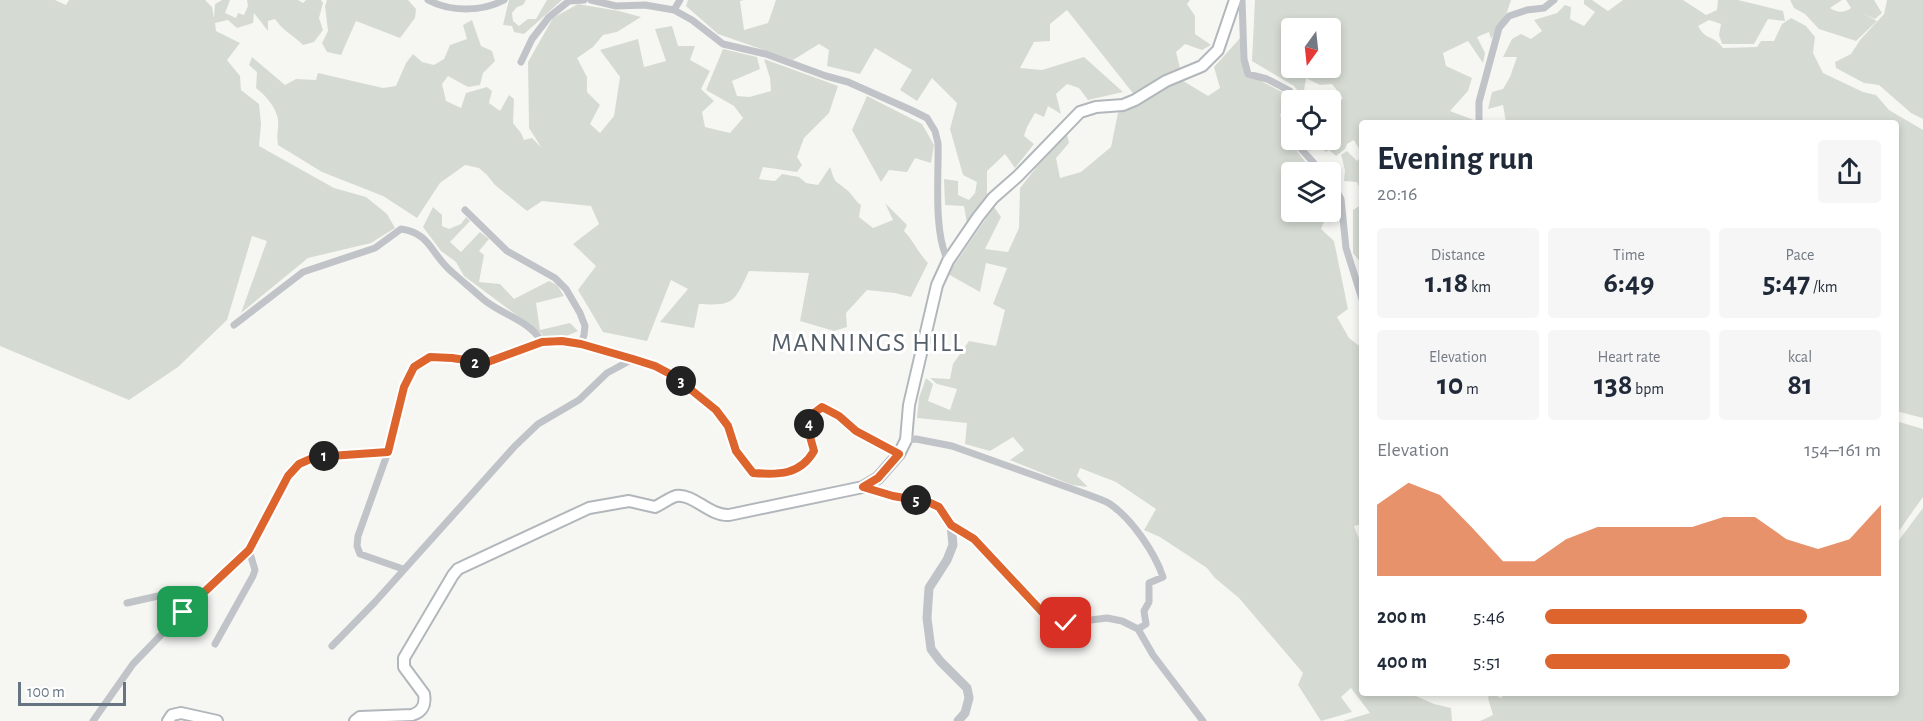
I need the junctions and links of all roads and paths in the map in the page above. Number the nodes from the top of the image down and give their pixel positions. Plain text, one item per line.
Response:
1 (428, 0) edge
2 (504, 0) edge
3 (584, 0) edge
4 (591, 0) edge
5 (680, 0) edge
6 (1235, 0) edge
7 (1242, 0) edge
8 (1554, 0) edge
9 (674, 10) junction
10 (521, 63) dead end
11 (1288, 90) edge
12 (1479, 120) edge
13 (1303, 150) edge
14 (1313, 162) edge
15 (1341, 199) edge
16 (465, 210) dead end
17 (948, 261) junction
18 (1359, 289) edge
19 (234, 324) dead end
20 (542, 342) junction
21 (581, 344) junction
22 (633, 359) junction
23 (906, 441) junction
24 (388, 452) junction
25 (899, 454) junction
26 (863, 487) junction
27 (951, 525) junction
28 (249, 550) junction
29 (404, 568) junction
30 (127, 603) dead end
31 (183, 612) junction
32 (1138, 629) junction
33 (215, 644) dead end
34 (332, 646) dead end
35 (93, 721) edge
36 (168, 721) edge
37 (217, 721) edge
38 (355, 721) edge
39 (958, 721) edge
40 (1203, 721) edge

1 - 2 street
3 - 10 street
4 - 9 street
5 - 9 street
6 - 17 main road
7 - 11 street
8 - 12 street
9 - 17 street
13 - 14 street
15 - 18 street
16 - 21 street
17 - 23 main road
19 - 20 street
20 - 21 street
20 - 24 street
21 - 22 street
22 - 25 street
22 - 29 street
23 - 25 main road
23 - 32 street
24 - 28 street
24 - 29 street
25 - 26 main road
26 - 27 street
26 - 38 main road
27 - 32 street
27 - 39 street
28 - 31 street
28 - 33 street
29 - 34 street
30 - 31 street
31 - 35 street
32 - 40 street
36 - 37 main road

